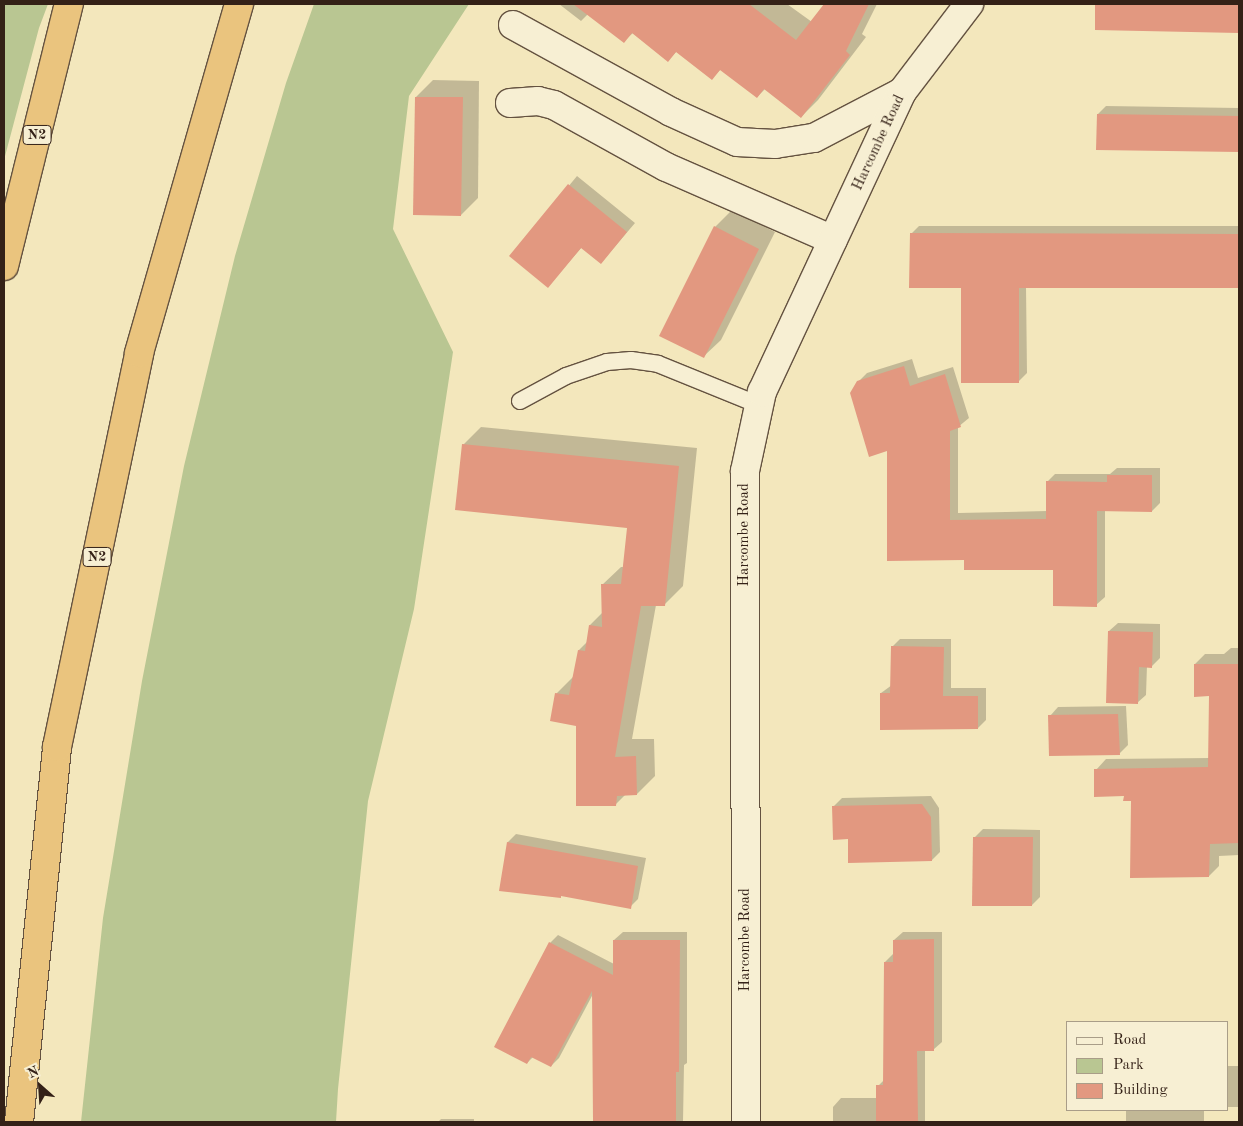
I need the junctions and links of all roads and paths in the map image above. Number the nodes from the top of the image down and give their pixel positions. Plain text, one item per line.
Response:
1 (69, 4) edge
2 (239, 4) edge
3 (969, 4) edge
4 (513, 25) dead end
5 (902, 92) junction
6 (510, 103) dead end
7 (834, 240) junction
8 (4, 266) edge
9 (520, 401) dead end
10 (759, 405) junction
11 (19, 1122) edge
12 (746, 1122) edge

1 - 8 highway, N2
2 - 11 highway, N2
3 - 5 street, Harcombe Road
4 - 5 street
5 - 7 street, Harcombe Road
6 - 7 street
7 - 10 street, Harcombe Road
9 - 10 lane
10 - 12 street, Harcombe Road

